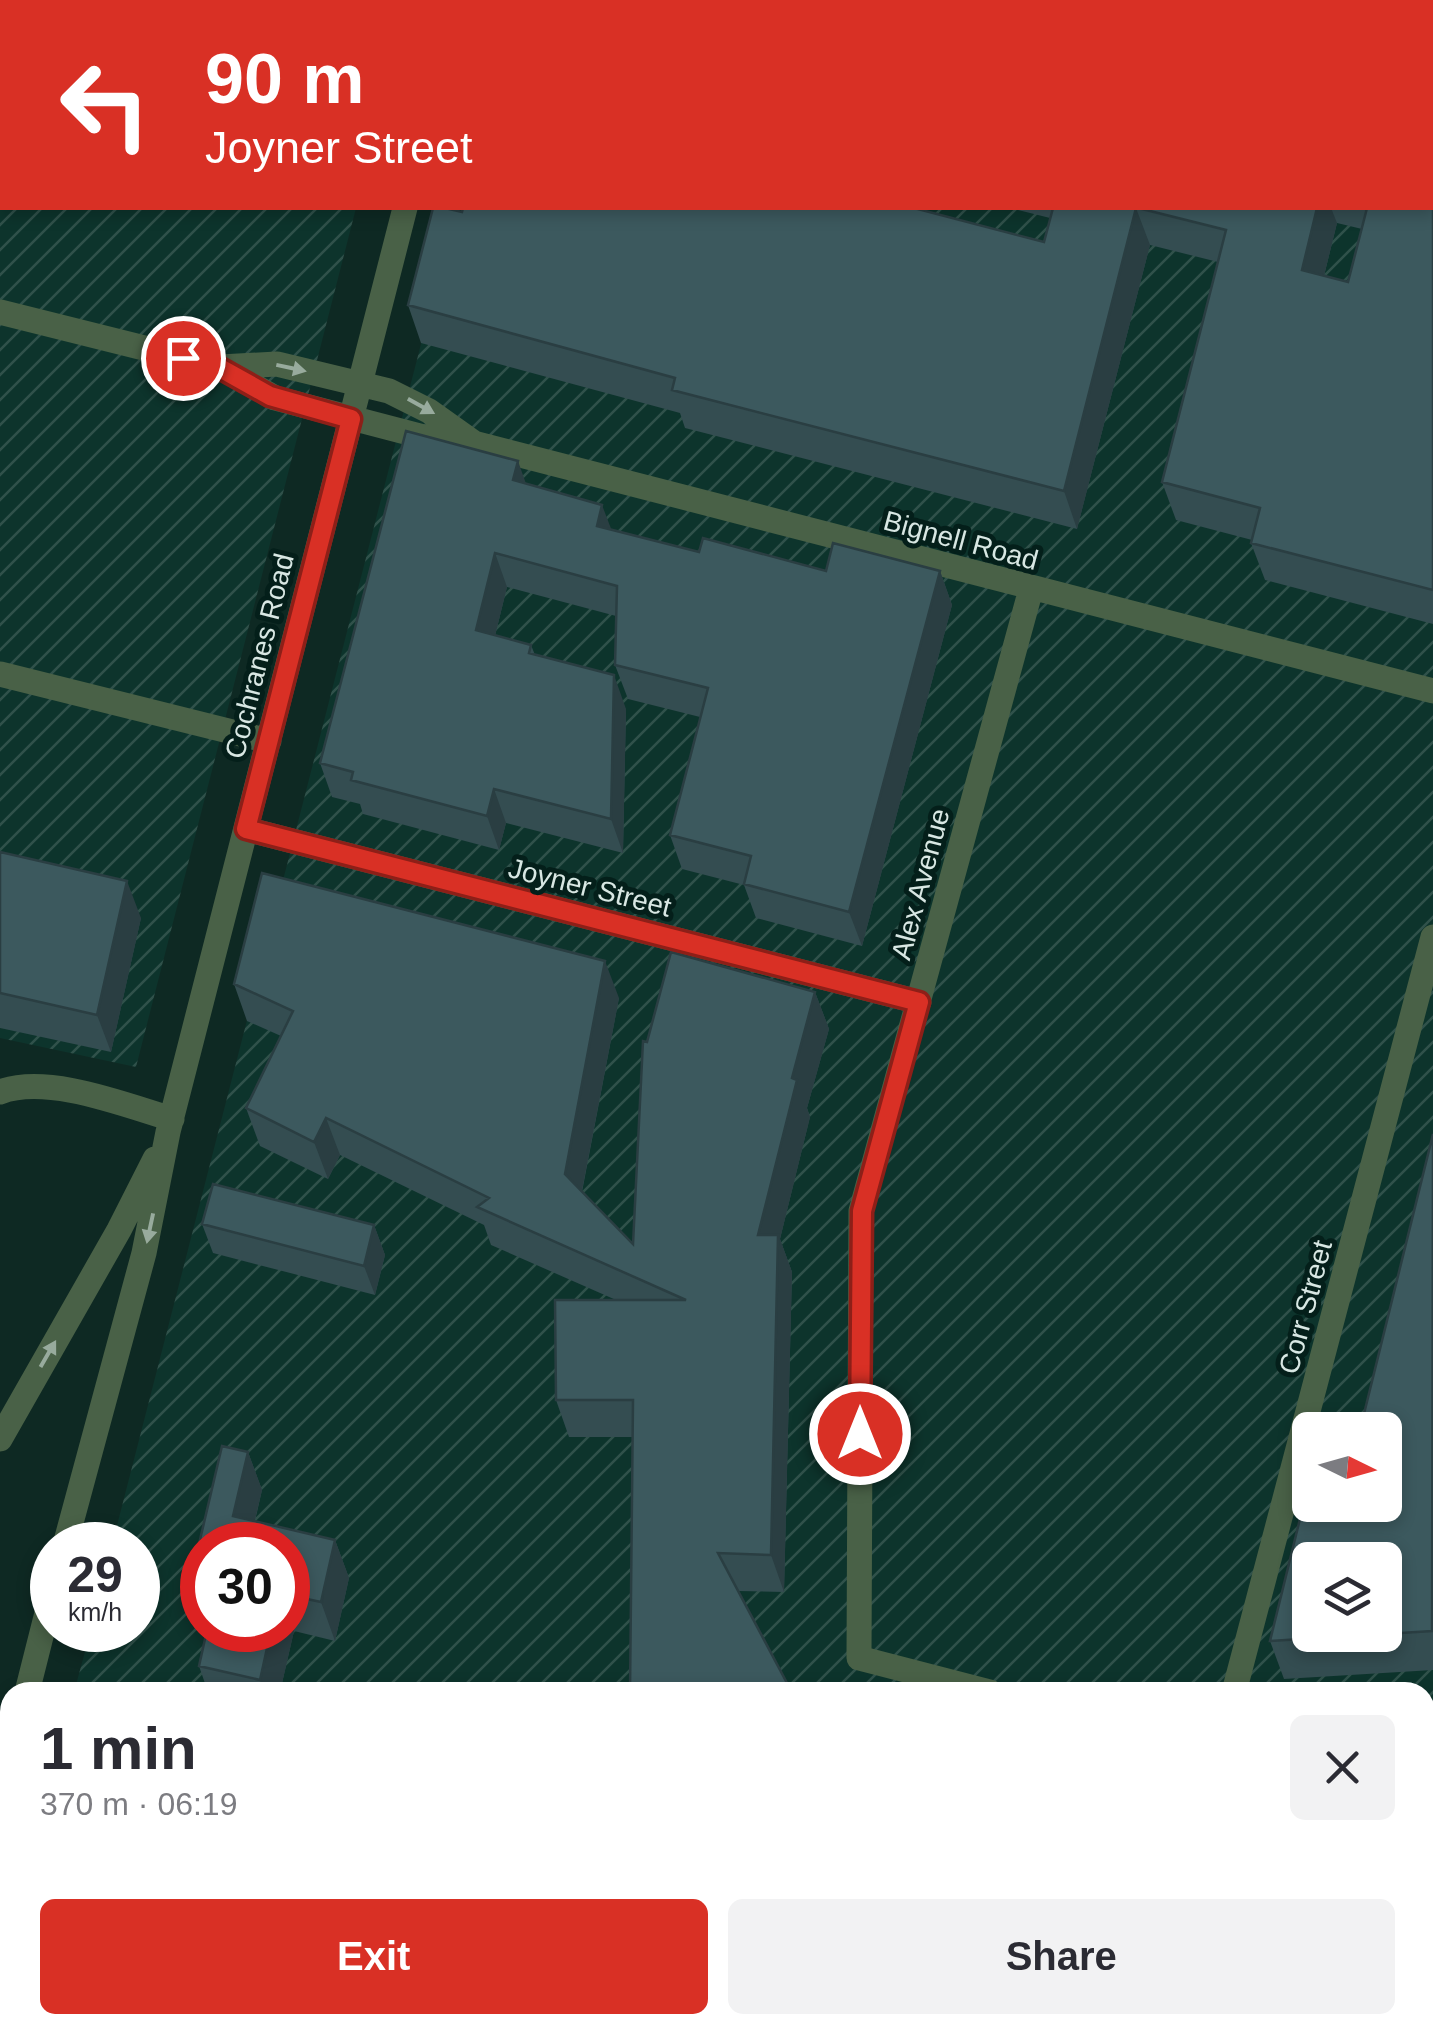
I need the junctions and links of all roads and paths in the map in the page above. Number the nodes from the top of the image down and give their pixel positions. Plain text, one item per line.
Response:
1 (404, 210) edge
2 (0, 312) edge
3 (220, 368) junction
4 (360, 384) junction
5 (351, 419) junction
6 (474, 443) junction
7 (1031, 589) junction
8 (0, 674) edge
9 (1433, 691) edge
10 (268, 740) junction
11 (246, 829) junction
12 (1433, 936) edge
13 (919, 1002) junction
14 (0, 1092) edge
15 (170, 1126) junction
16 (0, 1439) edge
17 (71, 1522) edge
18 (37, 1652) edge
19 (30, 1682) edge
20 (951, 1682) edge
21 (1237, 1682) edge

1 - 4 street, Cochranes Road
2 - 3 street
3 -> 4 street, Bignell Road
3 - 5 street, Bignell Road
4 - 5 street, Cochranes Road
4 -> 6 street, Bignell Road
5 - 6 street, Bignell Road
5 - 10 street, Cochranes Road
6 - 7 street, Bignell Road
7 - 9 street, Bignell Road
7 - 13 street, Alex Avenue
8 - 10 street
10 - 11 street, Cochranes Road
11 - 13 street, Joyner Street
11 - 15 street, Cochranes Road
12 - 21 street, Corr Street
13 - 20 street, Alex Avenue
14 - 15 street
16 -> 15 street, Cochranes Road
15 -> 17 street, Cochranes Road
18 - 19 street

